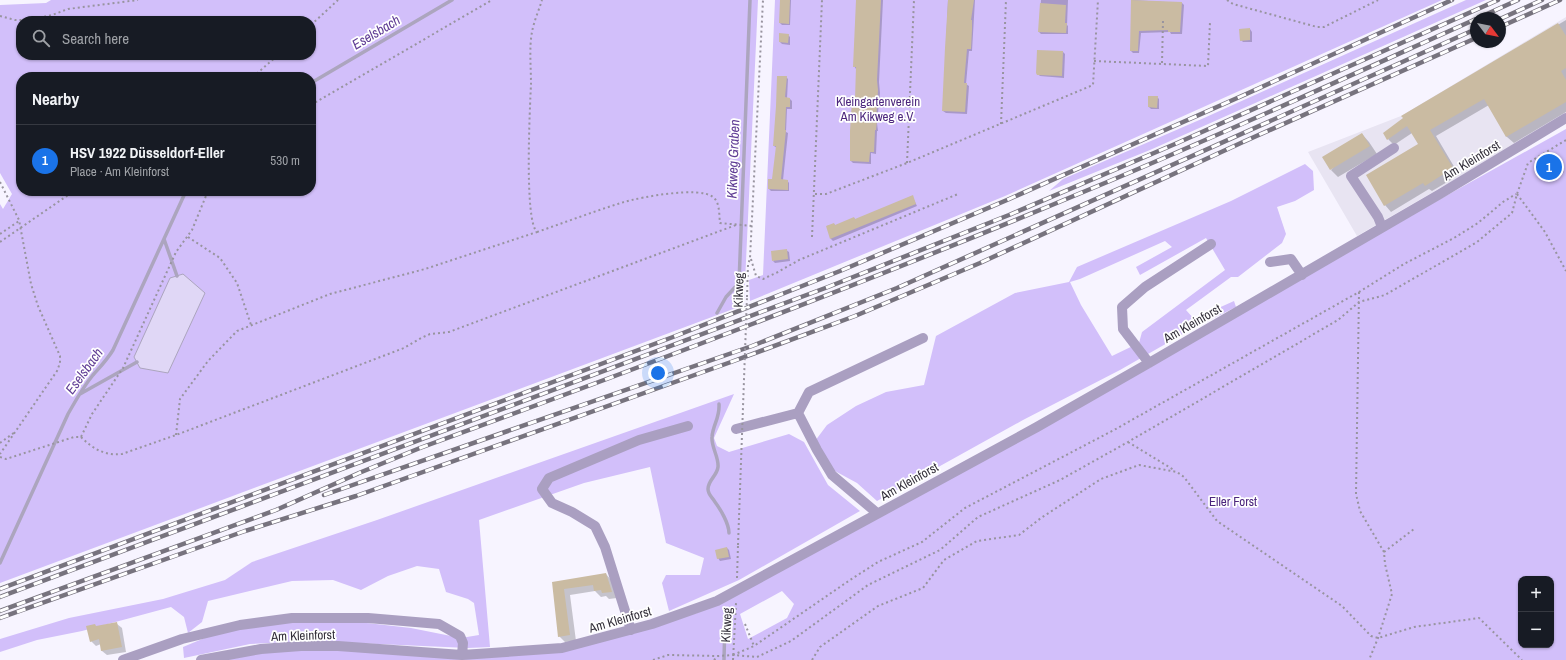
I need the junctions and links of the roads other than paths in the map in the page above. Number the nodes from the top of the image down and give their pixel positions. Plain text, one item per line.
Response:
1 (1566, 118) edge
2 (1394, 148) dead end
3 (1382, 227) junction
4 (1211, 244) dead end
5 (1270, 262) dead end
6 (1302, 275) junction
7 (923, 338) dead end
8 (1149, 363) junction
9 (798, 413) junction
10 (688, 426) dead end
11 (736, 429) dead end
12 (877, 513) junction
13 (631, 630) junction
14 (462, 655) junction
15 (123, 660) edge
16 (201, 660) edge

1 - 3 street, Am Kleinforst
2 - 3 street
3 - 6 street, Am Kleinforst
4 - 8 street
5 - 6 street
6 - 8 street, Am Kleinforst
7 - 9 street
8 - 12 street, Am Kleinforst
9 - 11 street
9 - 12 street
10 - 13 street
12 - 13 street, Am Kleinforst
13 - 14 street, Am Kleinforst
14 - 15 street
14 - 16 street, Am Kleinforst

